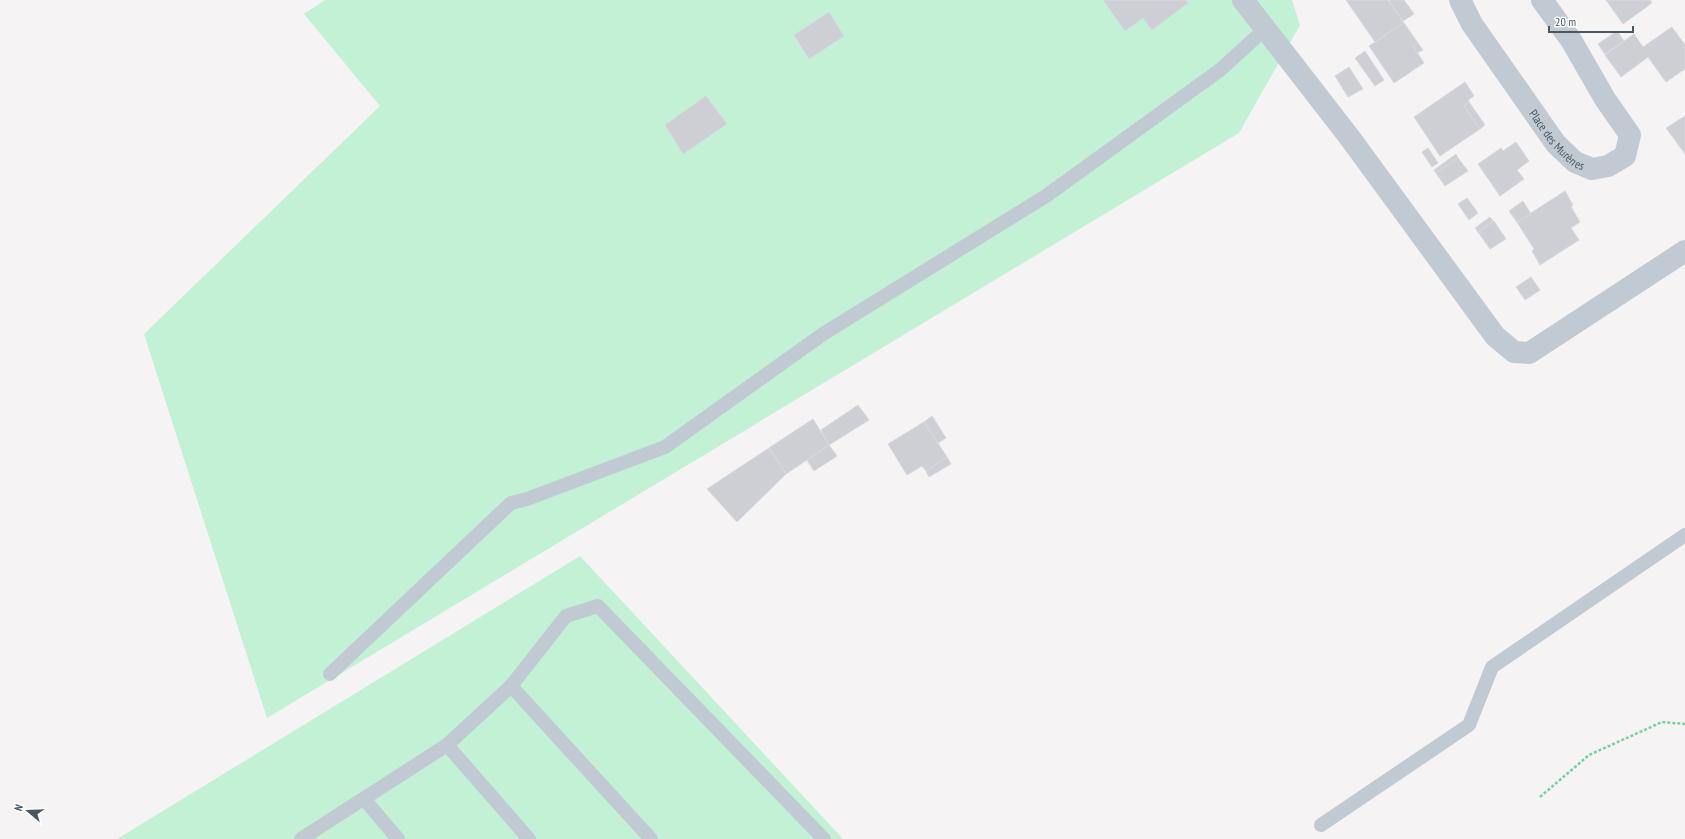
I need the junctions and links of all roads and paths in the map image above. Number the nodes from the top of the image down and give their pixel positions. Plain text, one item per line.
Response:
1 (1243, 0) edge
2 (1460, 0) edge
3 (1542, 0) edge
4 (1265, 29) junction
5 (1685, 251) edge
6 (1685, 535) edge
7 (330, 674) dead end
8 (511, 686) junction
9 (1685, 724) edge
10 (447, 745) junction
11 (1540, 797) dead end
12 (364, 799) junction
13 (1321, 825) dead end
14 (301, 839) edge
15 (398, 839) edge
16 (529, 839) edge
17 (651, 839) edge
18 (824, 839) edge

1 - 4 street
2 - 3 street, Place des Murènes
4 - 5 street
4 - 7 lane
6 - 13 lane
8 - 10 lane
8 - 17 lane
8 - 18 lane
9 - 11 path
10 - 12 lane
10 - 16 lane
12 - 14 lane
12 - 15 lane

